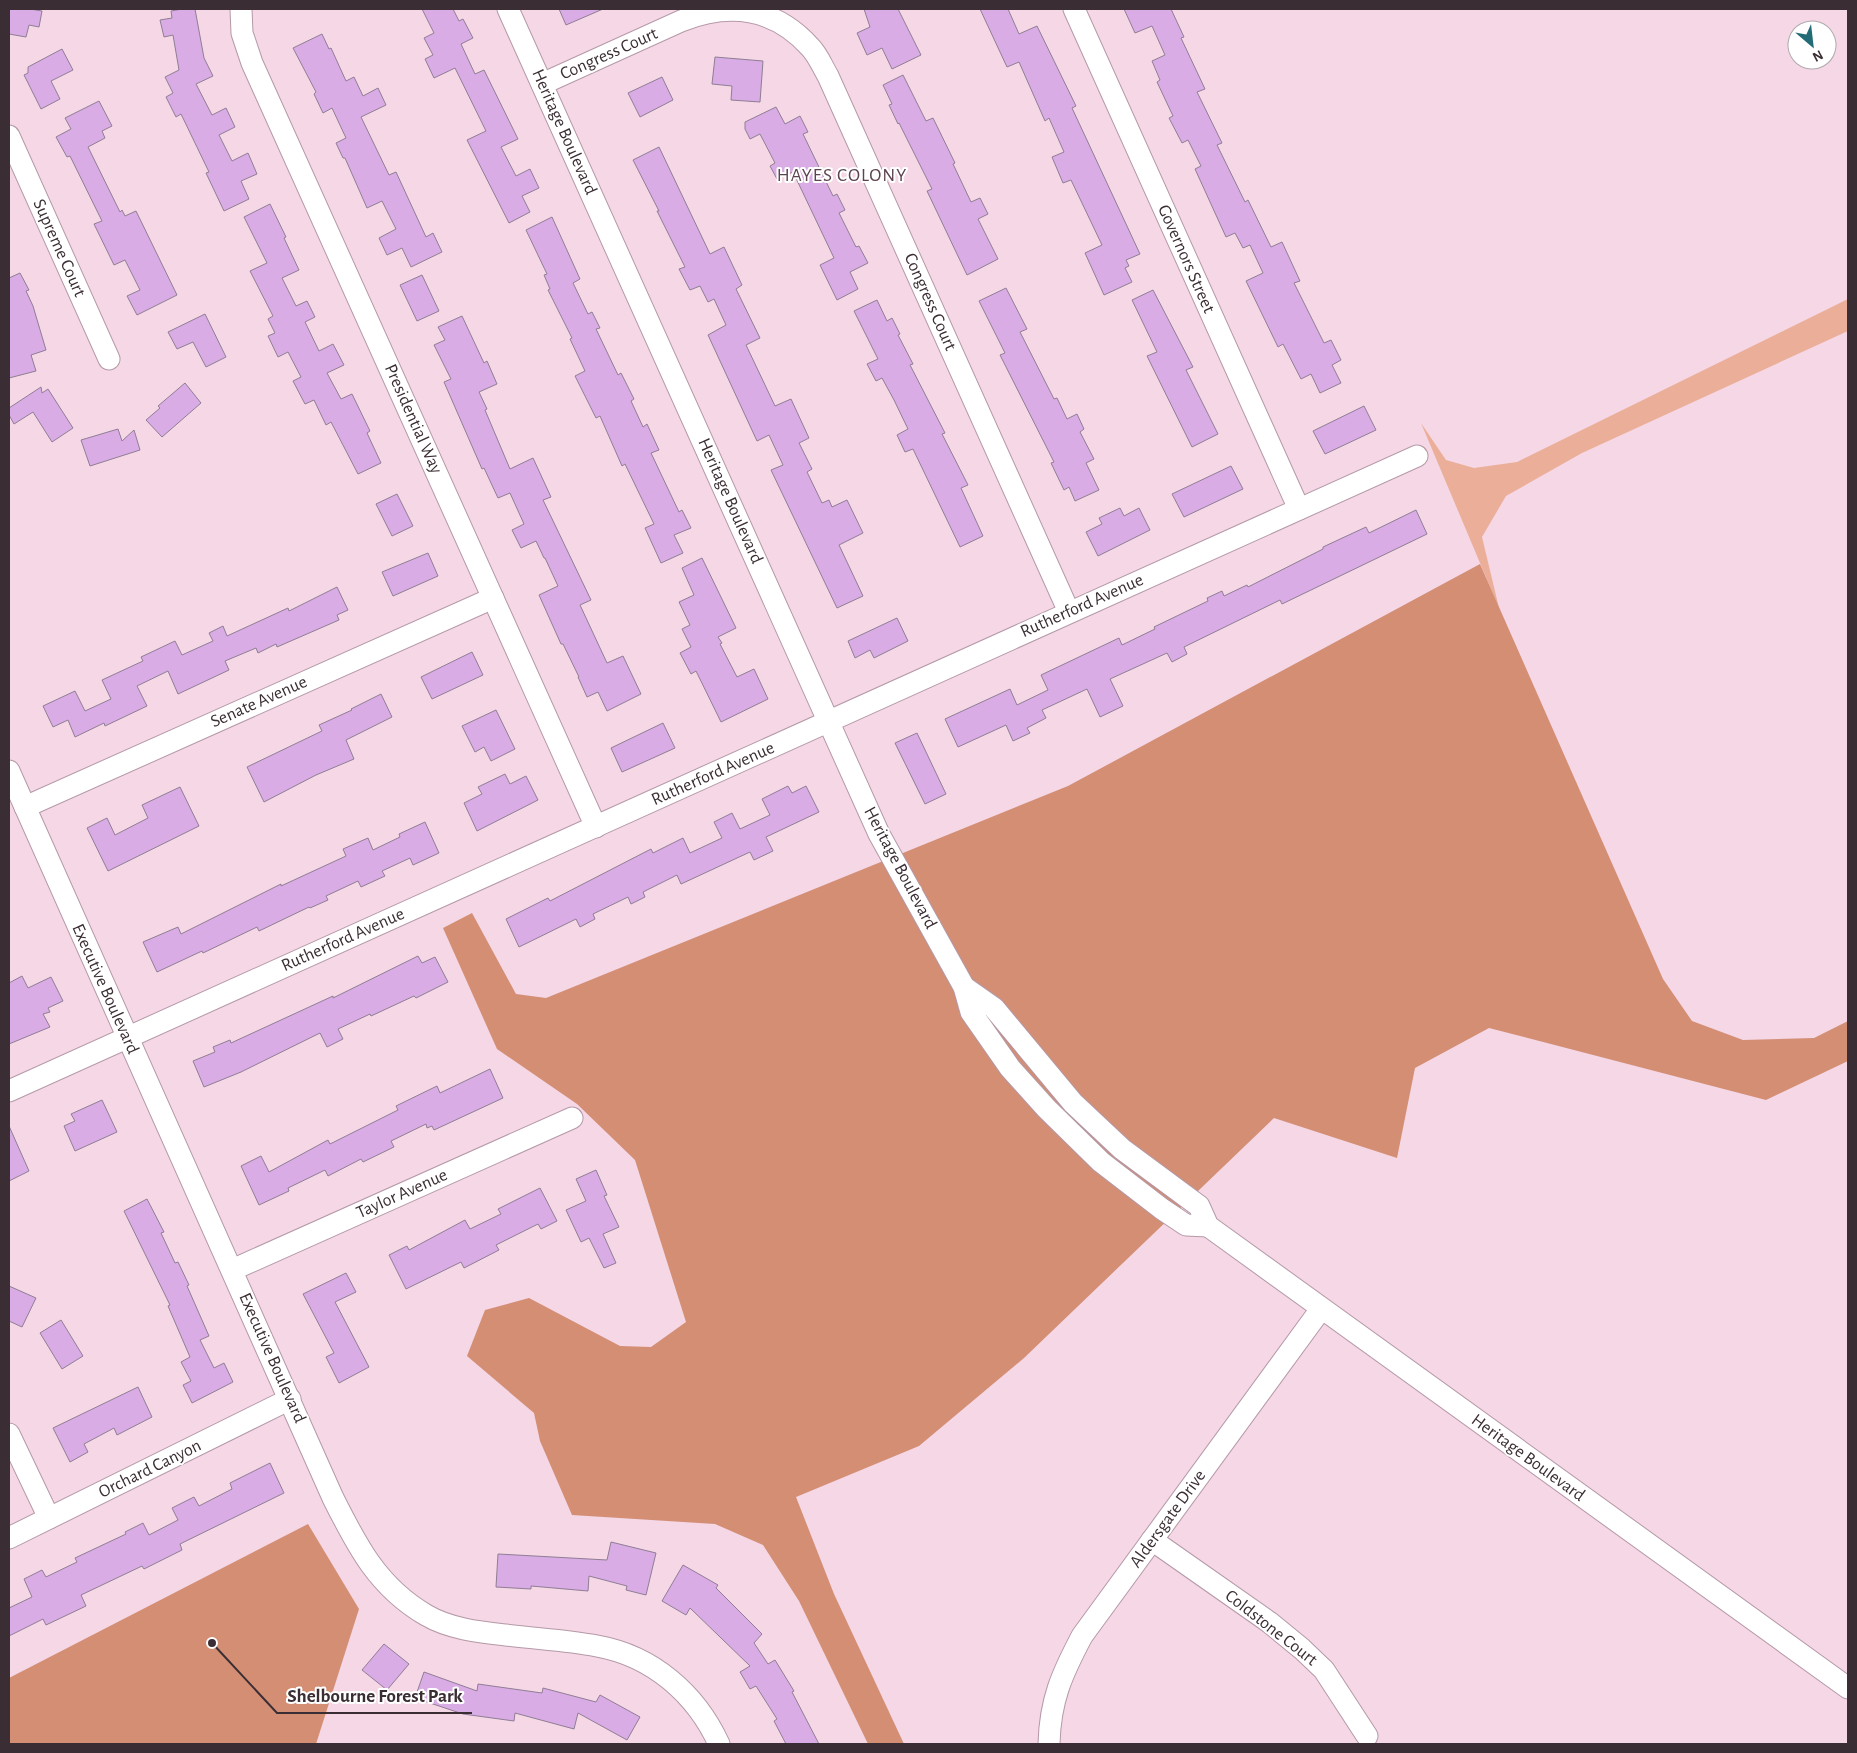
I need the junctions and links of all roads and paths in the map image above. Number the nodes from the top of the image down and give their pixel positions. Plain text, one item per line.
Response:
1 (241, 9) edge
2 (508, 9) edge
3 (1074, 9) edge
4 (764, 12) edge
5 (542, 84) junction
6 (9, 136) edge
7 (109, 359) dead end
8 (1417, 456) dead end
9 (1299, 509) junction
10 (493, 598) junction
11 (1069, 612) junction
12 (828, 721) junction
13 (9, 771) edge
14 (25, 807) junction
15 (596, 827) junction
16 (128, 1038) junction
17 (9, 1091) edge
18 (572, 1118) dead end
19 (232, 1270) junction
20 (1321, 1309) junction
21 (290, 1399) junction
22 (9, 1434) edge
23 (49, 1518) junction
24 (9, 1538) edge
25 (1152, 1540) junction
26 (1848, 1688) edge
27 (1367, 1736) dead end
28 (719, 1744) edge
29 (1049, 1744) edge

1 - 10 street, Presidential Way
2 - 5 street, Heritage Boulevard
3 - 9 street, Governors Street
4 - 5 street, Congress Court
4 - 11 street, Congress Court
5 - 12 street, Heritage Boulevard
6 - 7 street, Supreme Court
8 - 9 street, Rutherford Avenue
9 - 11 street, Rutherford Avenue
10 - 14 street, Senate Avenue
10 - 15 street, Presidential Way
11 - 12 street, Rutherford Avenue
12 - 15 street, Rutherford Avenue
12 - 20 street, Heritage Boulevard
13 - 14 street, Executive Boulevard
14 - 16 street, Executive Boulevard
15 - 16 street, Rutherford Avenue
16 - 17 street, Rutherford Avenue
16 - 19 street, Executive Boulevard
18 - 19 street, Taylor Avenue
19 - 21 street, Executive Boulevard
20 - 25 street, Aldersgate Drive
20 - 26 street, Heritage Boulevard
21 - 23 street, Orchard Canyon
21 - 28 street, Executive Boulevard
22 - 23 street
23 - 24 street, Orchard Canyon
25 - 27 street, Coldstone Court
25 - 29 street, Aldersgate Drive

